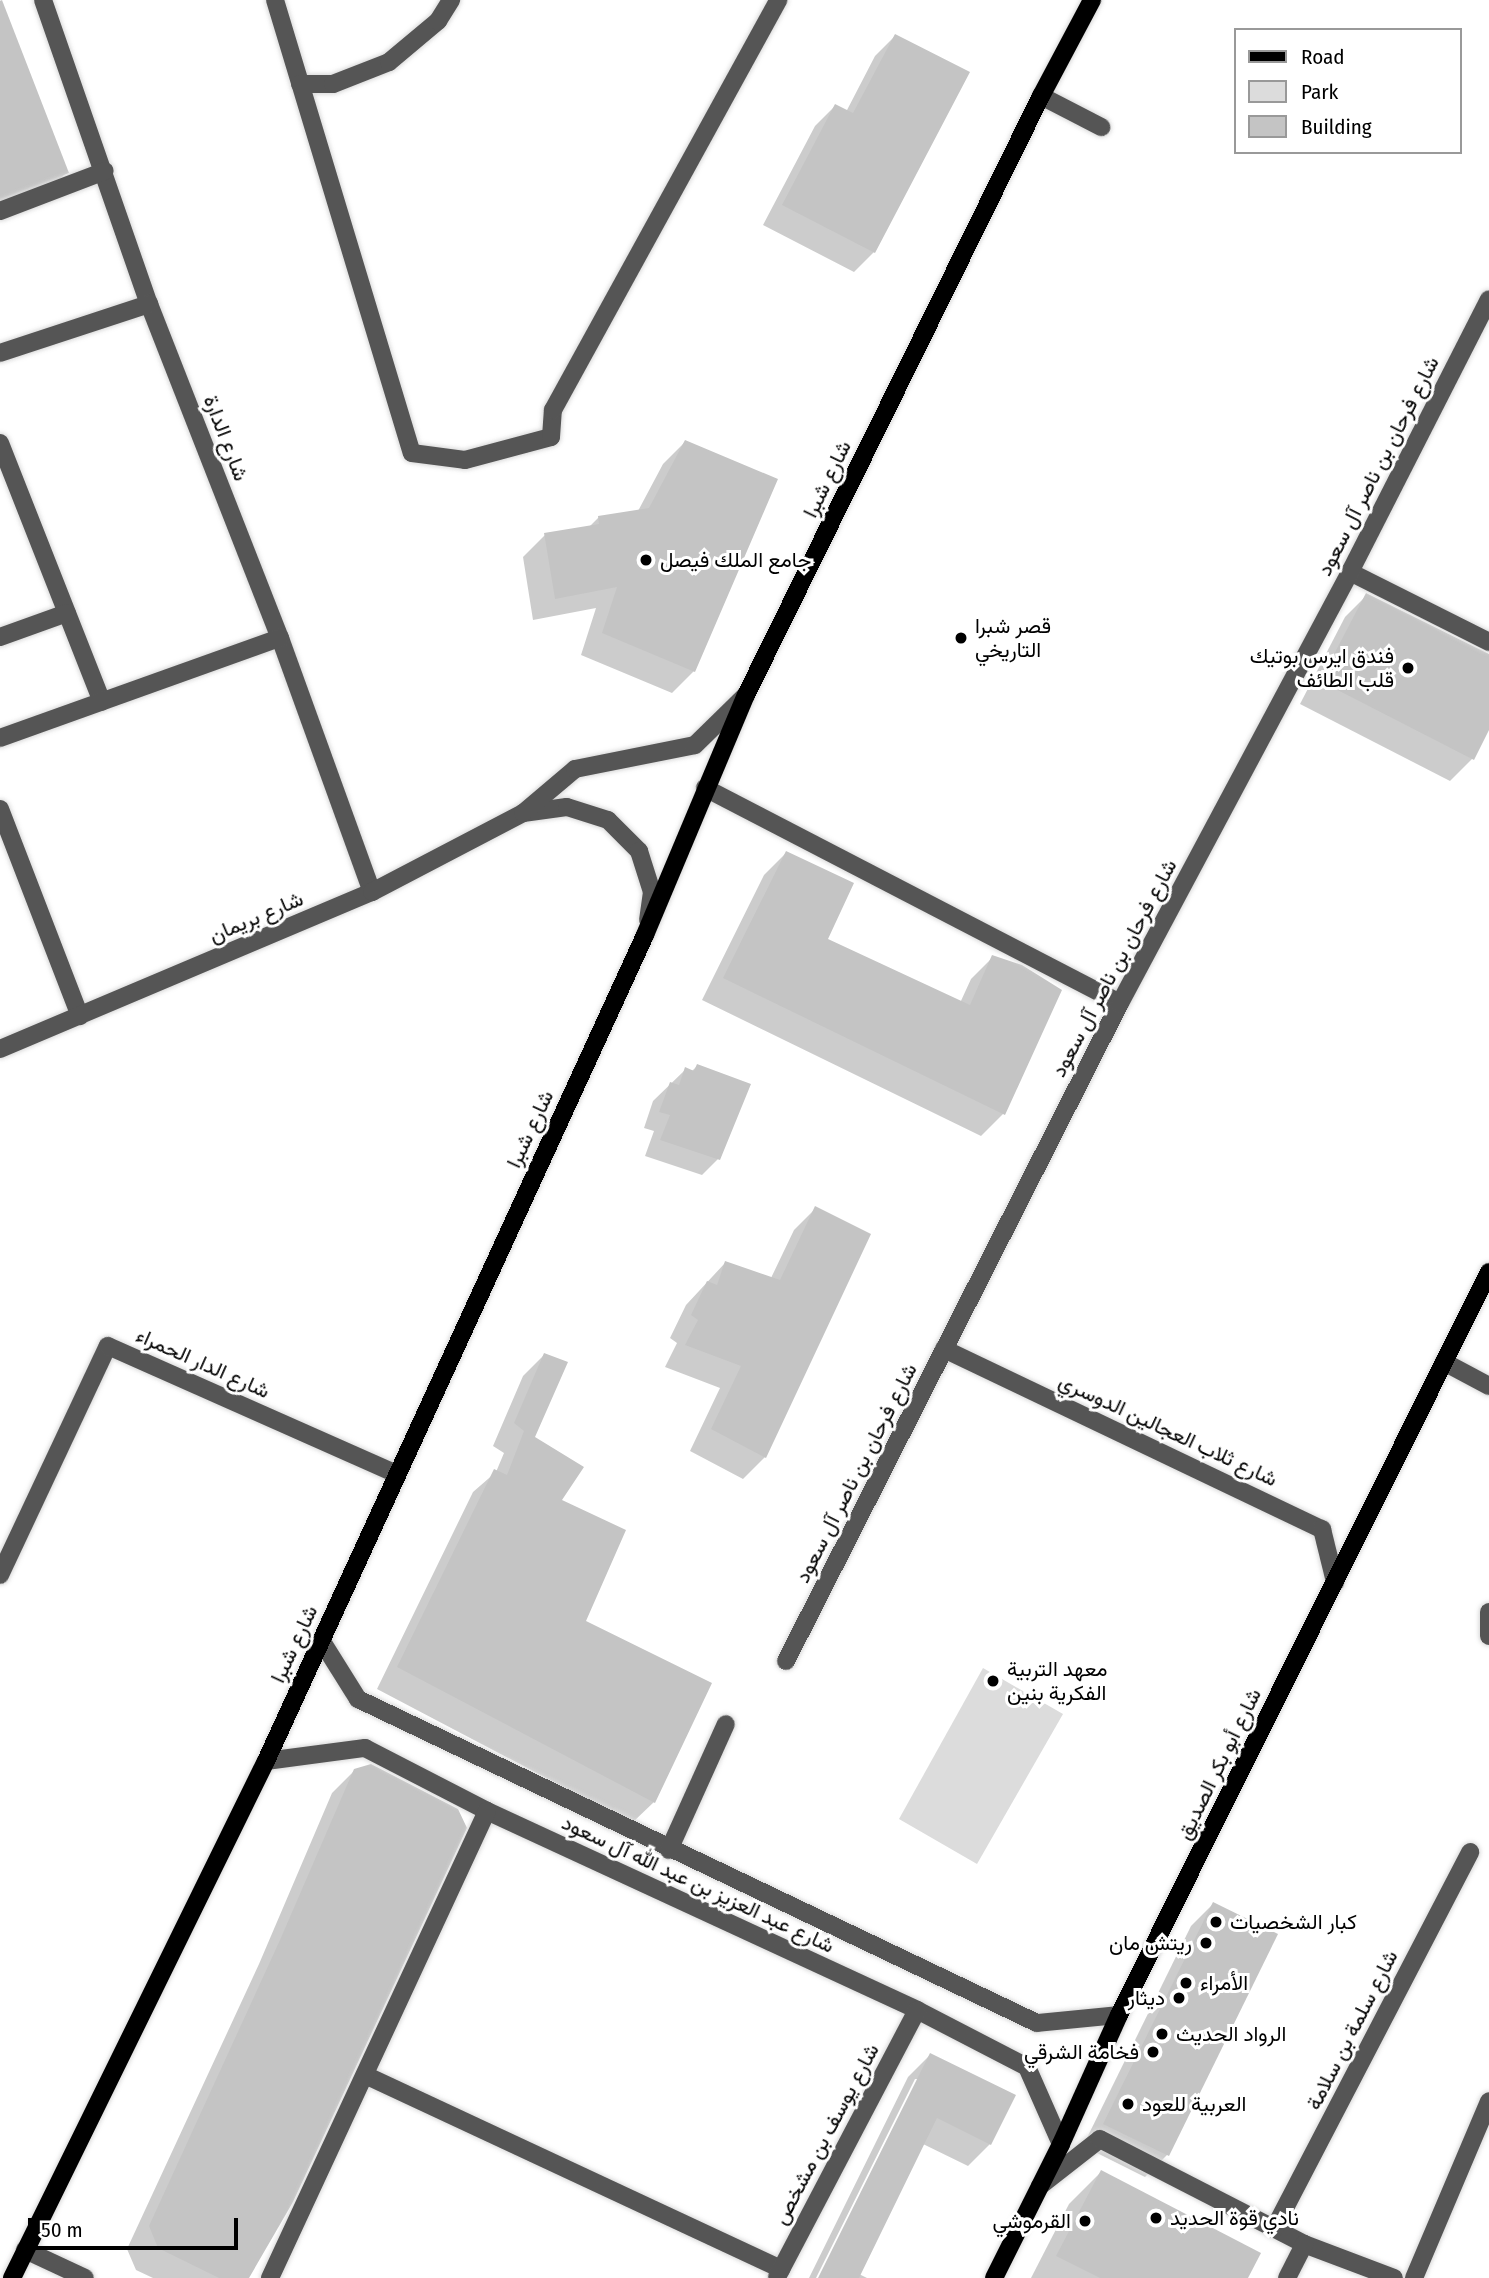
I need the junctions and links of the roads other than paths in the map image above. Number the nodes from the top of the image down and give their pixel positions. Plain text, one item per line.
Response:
1 (43, 0) edge
2 (275, 0) edge
3 (451, 0) edge
4 (778, 0) edge
5 (1092, 0) edge
6 (300, 84) junction
7 (1041, 96) junction
8 (1101, 127) dead end
9 (104, 171) junction
10 (0, 211) edge
11 (1488, 303) edge
12 (149, 304) junction
13 (0, 353) edge
14 (0, 443) edge
15 (1350, 572) junction
16 (67, 613) junction
17 (0, 637) edge
18 (280, 638) junction
19 (1489, 642) edge
20 (746, 695) junction
21 (102, 702) junction
22 (0, 738) edge
23 (705, 788) junction
24 (0, 809) edge
25 (523, 813) junction
26 (372, 892) junction
27 (645, 935) junction
28 (1120, 1003) junction
29 (80, 1016) junction
30 (0, 1049) edge
31 (1489, 1272) edge
32 (944, 1349) junction
33 (1444, 1362) junction
34 (1489, 1386) edge
35 (397, 1474) junction
36 (0, 1575) edge
37 (1335, 1582) junction
38 (1489, 1612) edge
39 (1489, 1636) edge
40 (321, 1640) junction
41 (786, 1661) dead end
42 (726, 1724) dead end
43 (266, 1760) junction
44 (487, 1811) junction
45 (669, 1850) junction
46 (1470, 1852) dead end
47 (917, 2010) junction
48 (1119, 2015) junction
49 (366, 2076) junction
50 (1489, 2101) edge
51 (1062, 2144) junction
52 (1040, 2186) junction
53 (1275, 2229) junction
54 (1304, 2245) junction
55 (25, 2250) junction
56 (778, 2274) edge
57 (12, 2278) edge
58 (85, 2278) edge
59 (270, 2278) edge
60 (994, 2278) edge
61 (1287, 2278) edge
62 (1394, 2278) edge
63 (1414, 2278) edge

1 - 9 street, شارع الدارة
2 - 6 street
3 - 6 street
4 - 6 street
5 - 7 main road, شارع شبرا
7 - 8 street
7 - 20 main road, شارع شبرا
9 - 10 street
9 - 12 street, شارع الدارة
11 - 15 street, شارع فرحان بن ناصر آل سعود
12 - 13 street
12 - 18 street, شارع الدارة
14 - 16 street
15 - 19 street
15 - 28 street, شارع فرحان بن ناصر آل سعود
16 - 17 street
16 - 21 street
18 - 21 street
18 - 26 street, شارع الدارة
20 - 23 main road, شارع شبرا
20 - 25 street
21 - 22 street
23 - 27 main road, شارع شبرا
23 - 28 street
24 - 29 street
25 - 26 street, شارع بريمان
25 - 27 street
26 - 29 street, شارع بريمان
27 - 35 main road, شارع شبرا
28 - 32 street, شارع فرحان بن ناصر آل سعود
29 - 30 street, شارع بريمان
31 - 33 main road, شارع أبو بكر الصديق
32 - 37 street, شارع ثلاب العجالين الدوسري
32 - 41 street, شارع فرحان بن ناصر آل سعود
33 - 34 street
33 - 37 main road, شارع أبو بكر الصديق
35 - 36 street, شارع الدار الحمراء
35 - 40 main road, شارع شبرا
37 - 48 main road, شارع أبو بكر الصديق
38 - 39 street
40 - 43 main road, شارع شبرا
40 - 45 street, شارع عبد العزيز بن عبد الله آل سعود
42 - 45 street
43 - 44 street, شارع عبد العزيز بن عبد الله آل سعود
43 - 55 main road, شارع شبرا
44 - 47 street, شارع عبد العزيز بن عبد الله آل سعود
44 - 49 street
45 - 48 street, شارع عبد العزيز بن عبد الله آل سعود
46 - 53 street, شارع سلمة بن سلامة
47 - 51 street, شارع عبد العزيز بن عبد الله آل سعود
47 - 56 street, شارع يوسف بن مشخص
48 - 51 main road, شارع أبو بكر الصديق
49 - 56 street
49 - 59 street
50 - 63 street
51 - 52 main road, شارع أبو بكر الصديق
52 - 53 street
52 - 60 main road, شارع أبو بكر الصديق
53 - 54 street
54 - 61 street
54 - 62 street
55 - 57 main road, شارع شبرا
55 - 58 street

